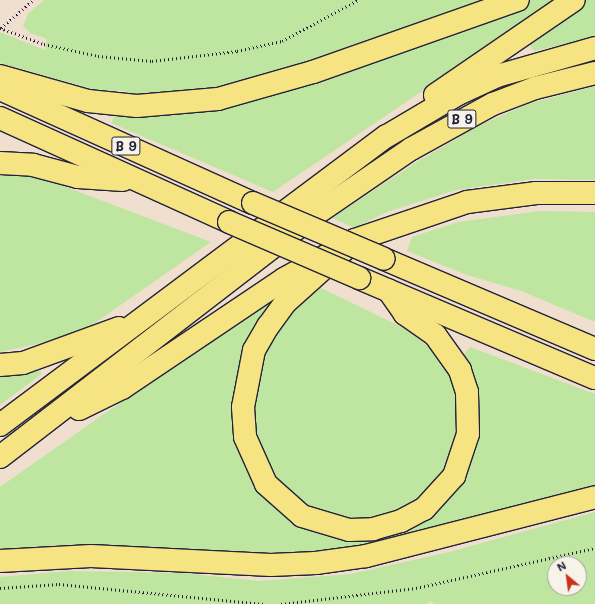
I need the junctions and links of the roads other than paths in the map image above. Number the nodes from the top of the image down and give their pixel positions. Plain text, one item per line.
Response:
1 (518, 0) edge
2 (574, 0) edge
3 (595, 48) edge
4 (595, 73) edge
5 (0, 76) edge
6 (0, 89) edge
7 (0, 118) edge
8 (387, 136) junction
9 (0, 163) edge
10 (136, 181) junction
11 (595, 193) edge
12 (355, 240) junction
13 (388, 290) junction
14 (135, 322) junction
15 (595, 349) edge
16 (0, 365) edge
17 (595, 378) edge
18 (0, 425) edge
19 (32, 433) junction
20 (0, 457) edge
21 (595, 497) edge
22 (0, 561) edge

1 - 5 highway
2 - 8 highway
3 - 8 highway
4 - 19 highway, B 9
6 - 15 highway, B 9, bridge
7 - 10 highway
8 - 14 highway
9 - 10 highway
10 - 13 highway, bridge
11 - 12 highway
12 - 13 highway
12 - 19 highway
13 - 17 highway
14 - 16 highway
14 - 18 highway
19 - 20 highway, B 9
21 - 22 highway

